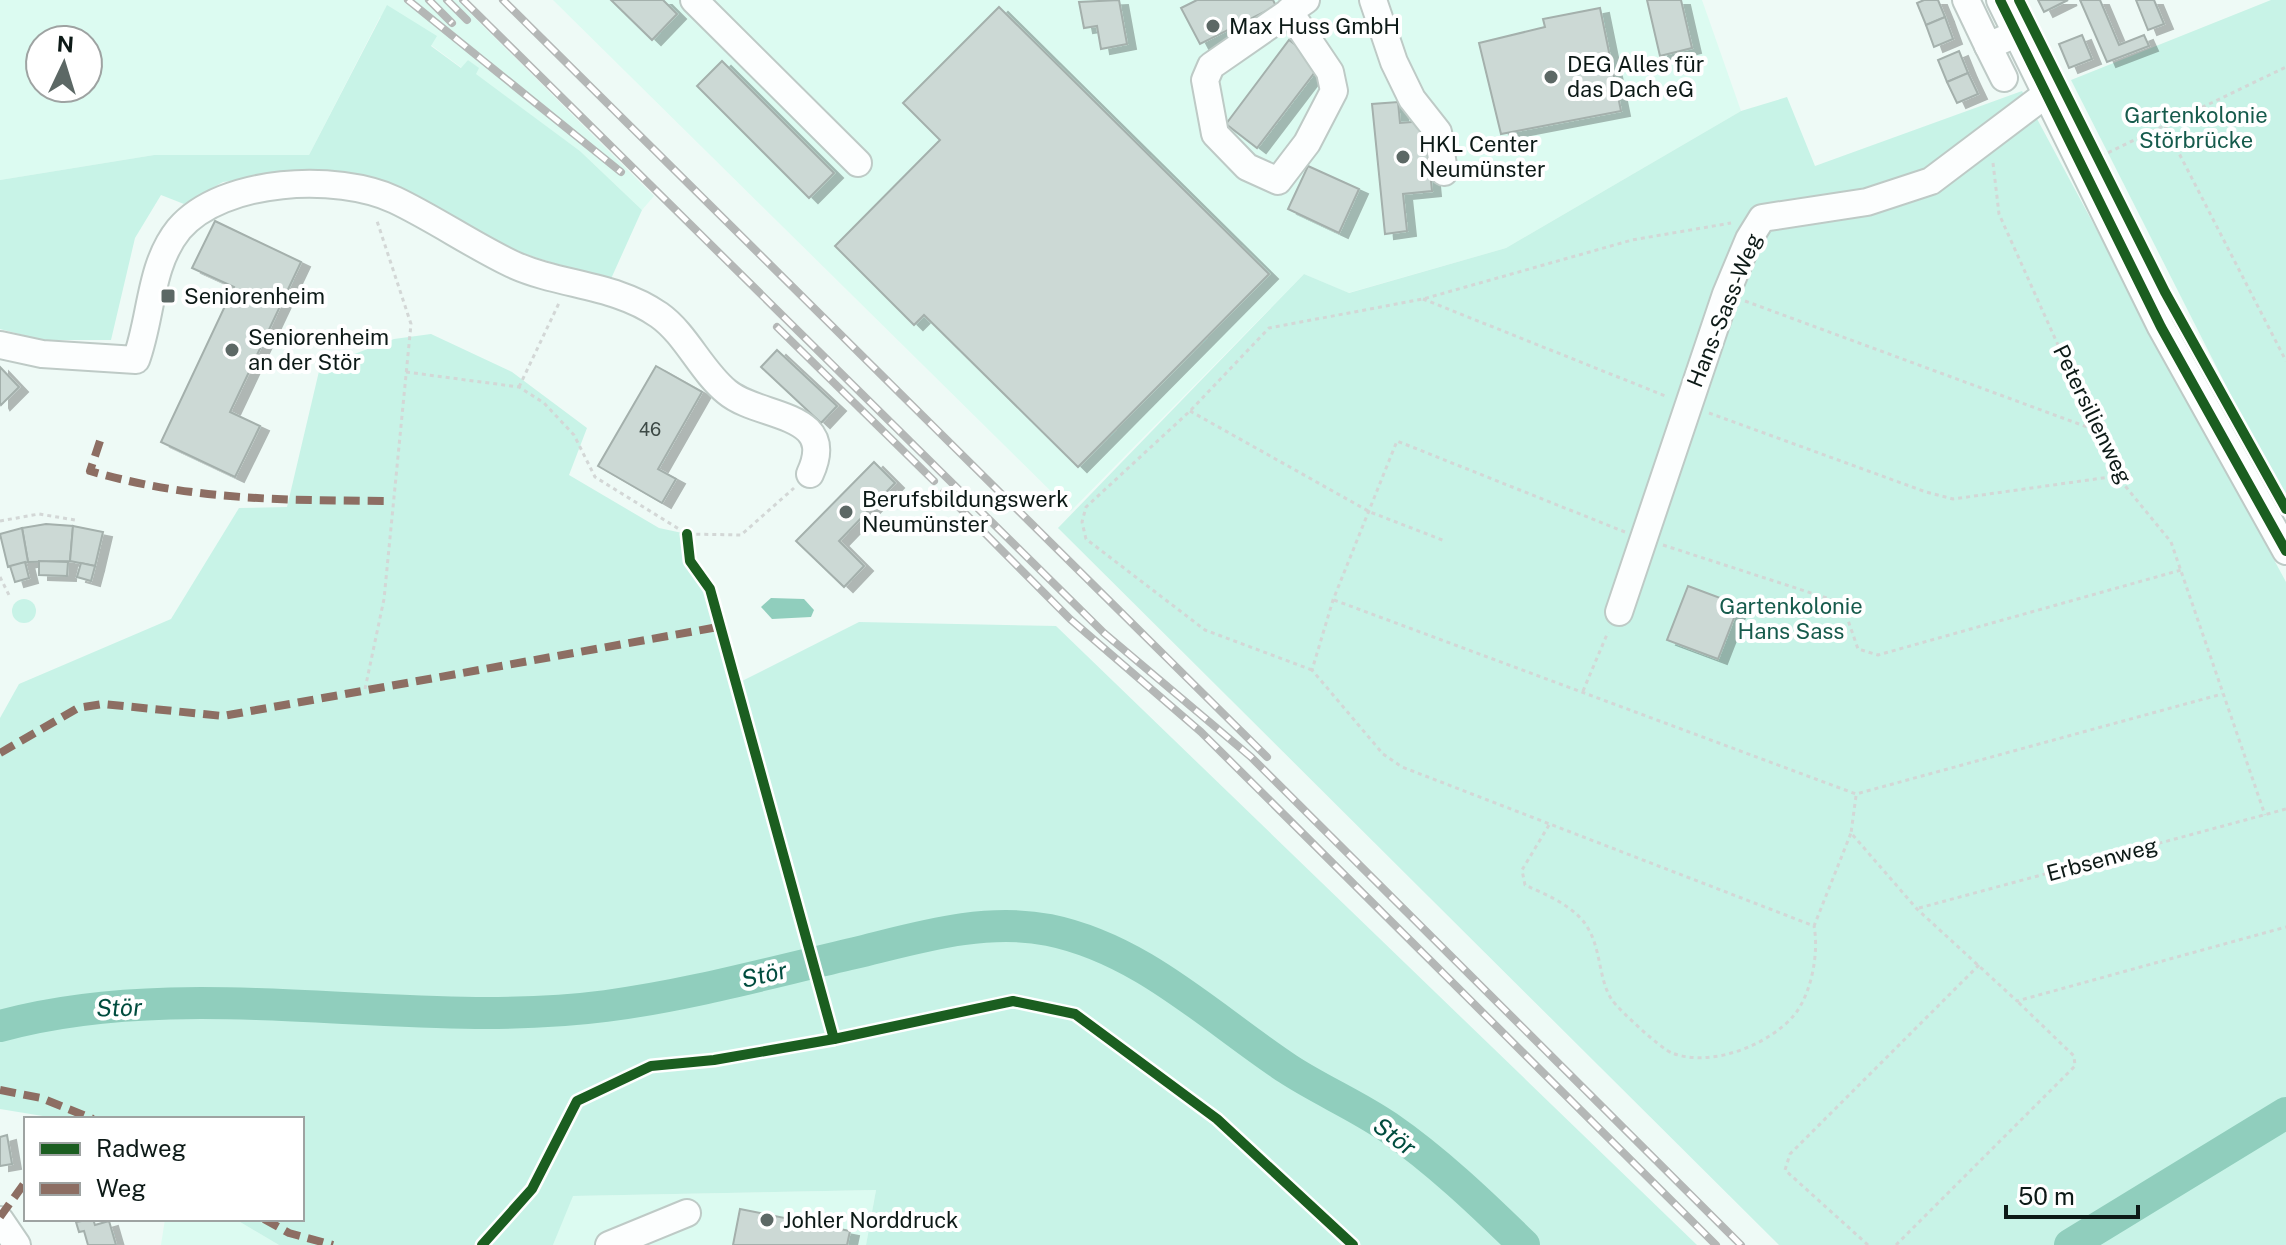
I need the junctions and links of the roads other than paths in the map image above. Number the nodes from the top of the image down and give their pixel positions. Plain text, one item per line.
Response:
1 (694, 0) edge
2 (1373, 0) edge
3 (1966, 0) edge
4 (2000, 0) edge
5 (1298, 6) edge
6 (2016, 34) junction
7 (1988, 46) junction
8 (2004, 78) dead end
9 (2045, 95) junction
10 (858, 163) dead end
11 (1444, 172) dead end
12 (0, 345) edge
13 (810, 474) road end
14 (2286, 551) edge
15 (1619, 612) road end
16 (687, 1213) dead end
17 (0, 1220) edge
18 (17, 1245) edge
19 (609, 1245) edge

1 - 10 street
2 - 11 street
3 - 7 street
4 - 6 street
5 - 5 street
6 - 7 street
6 - 9 street
7 - 8 street
9 - 14 street
9 - 15 street, Hans-Sass-Weg
12 - 13 street
16 - 19 street
17 - 18 street

